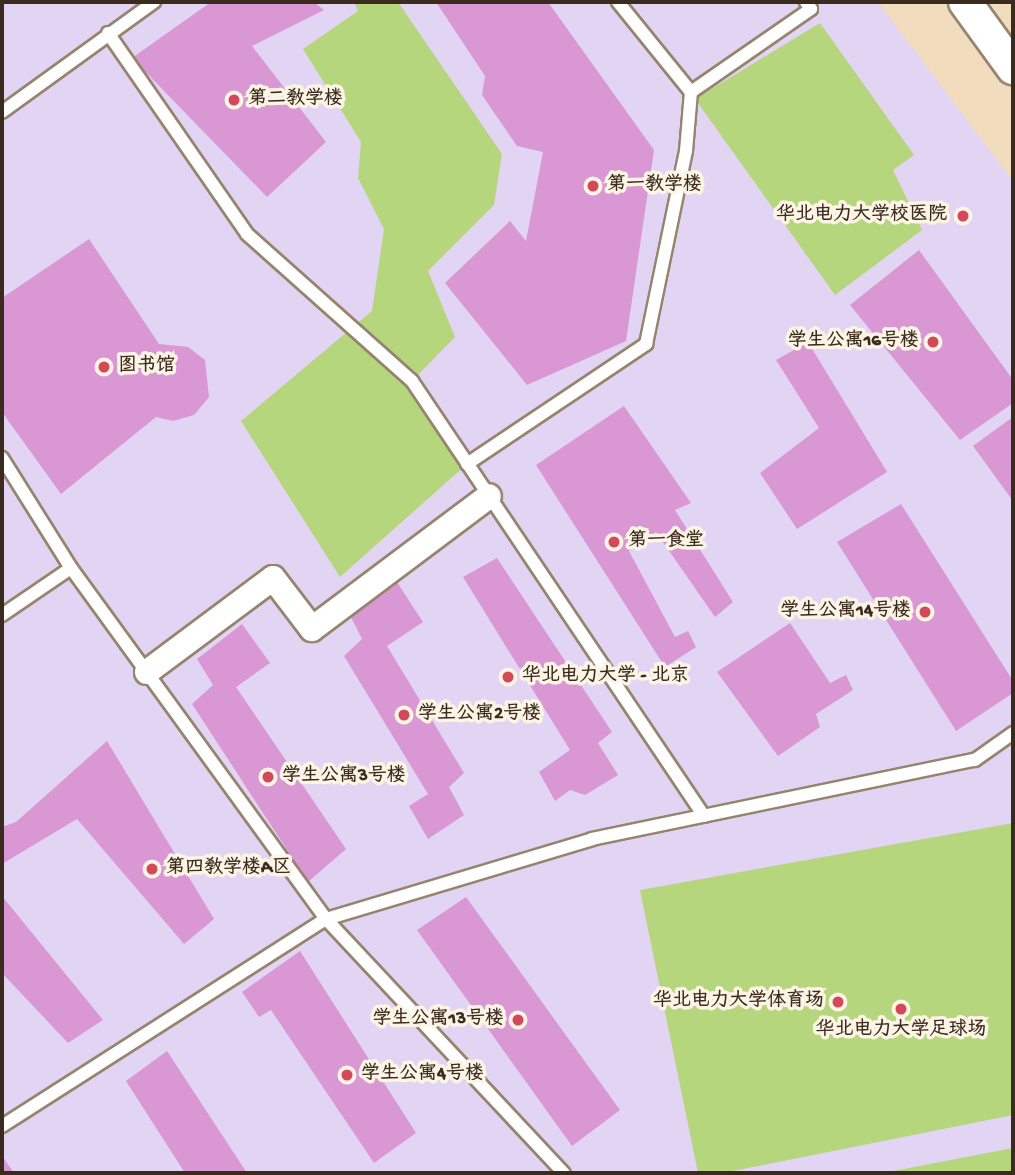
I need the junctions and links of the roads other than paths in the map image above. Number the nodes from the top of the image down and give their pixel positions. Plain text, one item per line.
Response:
1 (154, 2) edge
2 (618, 2) edge
3 (806, 2) edge
4 (965, 2) edge
5 (108, 33) junction
6 (1013, 68) edge
7 (691, 92) junction
8 (2, 112) edge
9 (2, 458) edge
10 (467, 464) junction
11 (489, 496) junction
12 (71, 568) junction
13 (2, 615) edge
14 (147, 673) junction
15 (1013, 733) edge
16 (704, 816) junction
17 (326, 919) junction
18 (2, 1126) edge
19 (564, 1173) edge

1 - 5 lane
2 - 7 lane
3 - 7 lane
4 - 6 street
5 - 8 lane
5 - 10 lane
7 - 10 lane
9 - 12 lane
10 - 11 lane
11 - 14 street
11 - 16 lane
12 - 13 lane
12 - 14 lane
14 - 17 lane
15 - 16 lane
16 - 17 lane
17 - 18 lane
17 - 19 lane

